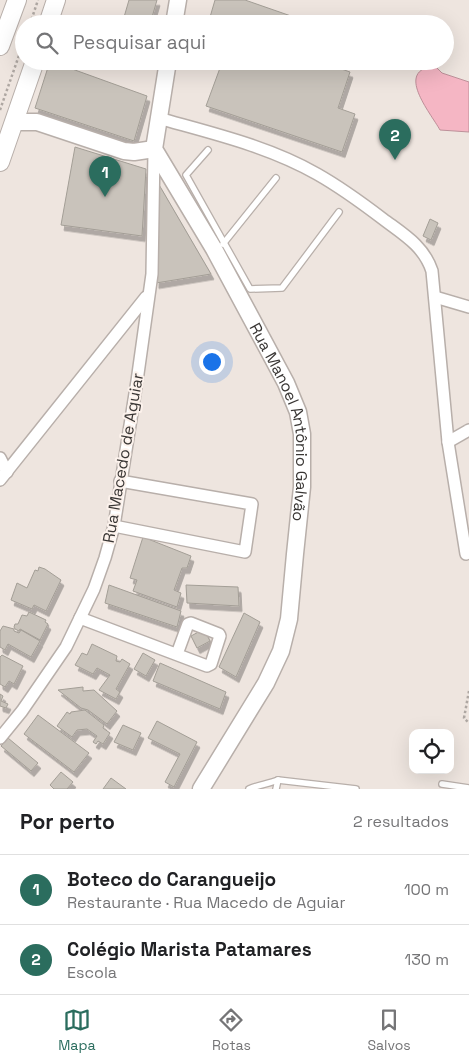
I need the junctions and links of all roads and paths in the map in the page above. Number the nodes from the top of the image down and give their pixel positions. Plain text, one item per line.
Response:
1 (17, 0) edge
2 (38, 0) edge
3 (56, 0) edge
4 (178, 0) edge
5 (33, 15) edge
6 (51, 15) edge
7 (176, 15) edge
8 (0, 46) edge
9 (15, 67) edge
10 (31, 70) edge
11 (166, 70) edge
12 (0, 110) edge
13 (158, 118) junction
14 (7, 126) edge
15 (154, 149) junction
16 (208, 150) dead end
17 (0, 162) edge
18 (276, 178) dead end
19 (339, 212) dead end
20 (219, 246) junction
21 (245, 292) junction
22 (148, 296) junction
23 (435, 297) junction
24 (469, 307) edge
25 (469, 430) edge
26 (448, 442) junction
27 (0, 458) edge
28 (3, 476) edge
29 (120, 481) junction
30 (114, 526) junction
31 (466, 554) dead end
32 (80, 618) junction
33 (178, 654) dead end
34 (469, 692) edge
35 (469, 723) edge
36 (0, 738) edge
37 (278, 780) junction
38 (442, 784) dead end
39 (469, 788) edge
40 (201, 789) edge
41 (249, 789) edge
42 (276, 789) edge
43 (356, 789) edge

1 - 8 main road
2 - 5 path
3 - 6 main road
4 - 7 street
9 - 12 path
10 - 14 main road
11 - 13 street
13 - 15 street
13 - 23 street
14 - 15 street
14 - 17 main road
15 - 20 street, Rua Manoel Antônio Galvão
15 - 22 street, Rua Macedo de Aguiar
16 - 20 lane
18 - 20 lane
19 - 21 lane
20 - 21 street, Rua Manoel Antônio Galvão
21 - 40 street, Rua Manoel Antônio Galvão
22 - 28 street
22 - 29 street, Rua Macedo de Aguiar
23 - 24 street
23 - 26 street
25 - 26 street
26 - 31 street
27 - 28 street
29 - 30 street, Rua Macedo de Aguiar
29 - 30 street
30 - 32 street, Rua Macedo de Aguiar
32 - 33 street
32 - 36 street, Rua Macedo de Aguiar
34 - 35 path
37 - 41 lane
37 - 42 lane
37 - 43 lane
38 - 39 lane

